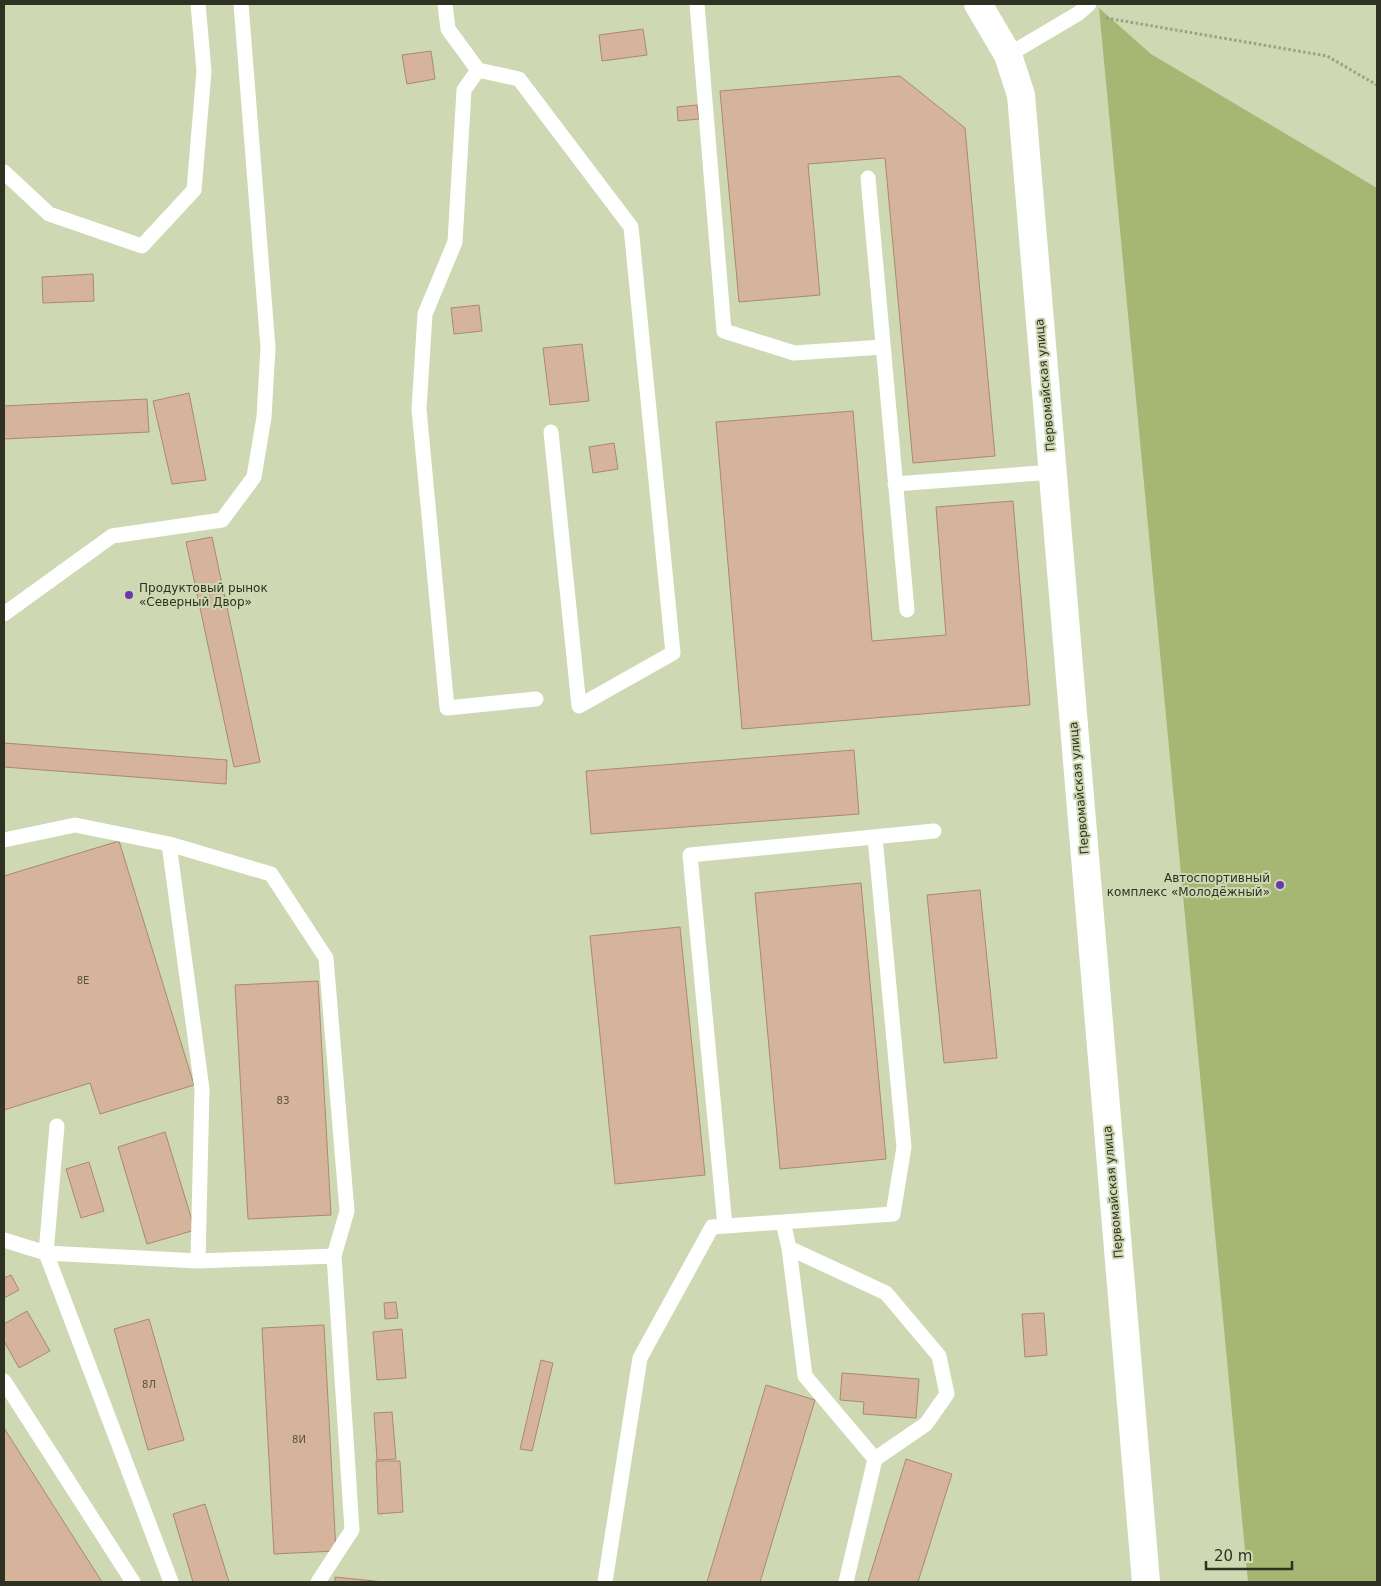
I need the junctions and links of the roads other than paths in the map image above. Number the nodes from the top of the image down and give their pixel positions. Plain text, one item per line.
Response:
1 (198, 4) edge
2 (241, 4) edge
3 (445, 4) edge
4 (697, 4) edge
5 (978, 4) edge
6 (1084, 8) edge
7 (1008, 55) junction
8 (478, 70) junction
9 (4, 172) edge
10 (868, 178) dead end
11 (883, 347) junction
12 (551, 432) dead end
13 (1052, 472) junction
14 (895, 484) junction
15 (907, 610) dead end
16 (4, 614) edge
17 (536, 699) dead end
18 (934, 831) dead end
19 (875, 837) junction
20 (4, 840) edge
21 (168, 844) junction
22 (57, 1126) dead end
23 (782, 1222) junction
24 (725, 1226) junction
25 (4, 1240) edge
26 (790, 1248) junction
27 (46, 1253) junction
28 (334, 1256) junction
29 (198, 1261) junction
30 (4, 1381) edge
31 (875, 1459) junction
32 (134, 1582) edge
33 (171, 1582) edge
34 (318, 1582) edge
35 (605, 1582) edge
36 (846, 1582) edge
37 (1146, 1582) edge

1 - 9 lane
2 - 16 lane
3 - 8 lane
4 - 11 lane
5 - 7 street, Первомайская улица
6 - 7 lane
7 - 13 street, Первомайская улица
8 - 12 lane
8 - 17 lane
10 - 11 lane
11 - 14 lane
13 - 14 lane
13 - 37 street, Первомайская улица
14 - 15 lane
18 - 19 lane
19 - 23 lane
19 - 24 lane
20 - 21 lane
21 - 28 lane
21 - 29 lane
22 - 27 lane
23 - 24 lane
23 - 26 lane
24 - 35 lane
25 - 27 lane
26 - 31 lane
26 - 31 lane
27 - 29 lane
27 - 33 lane
28 - 29 lane
28 - 34 lane
30 - 32 lane
31 - 36 lane

